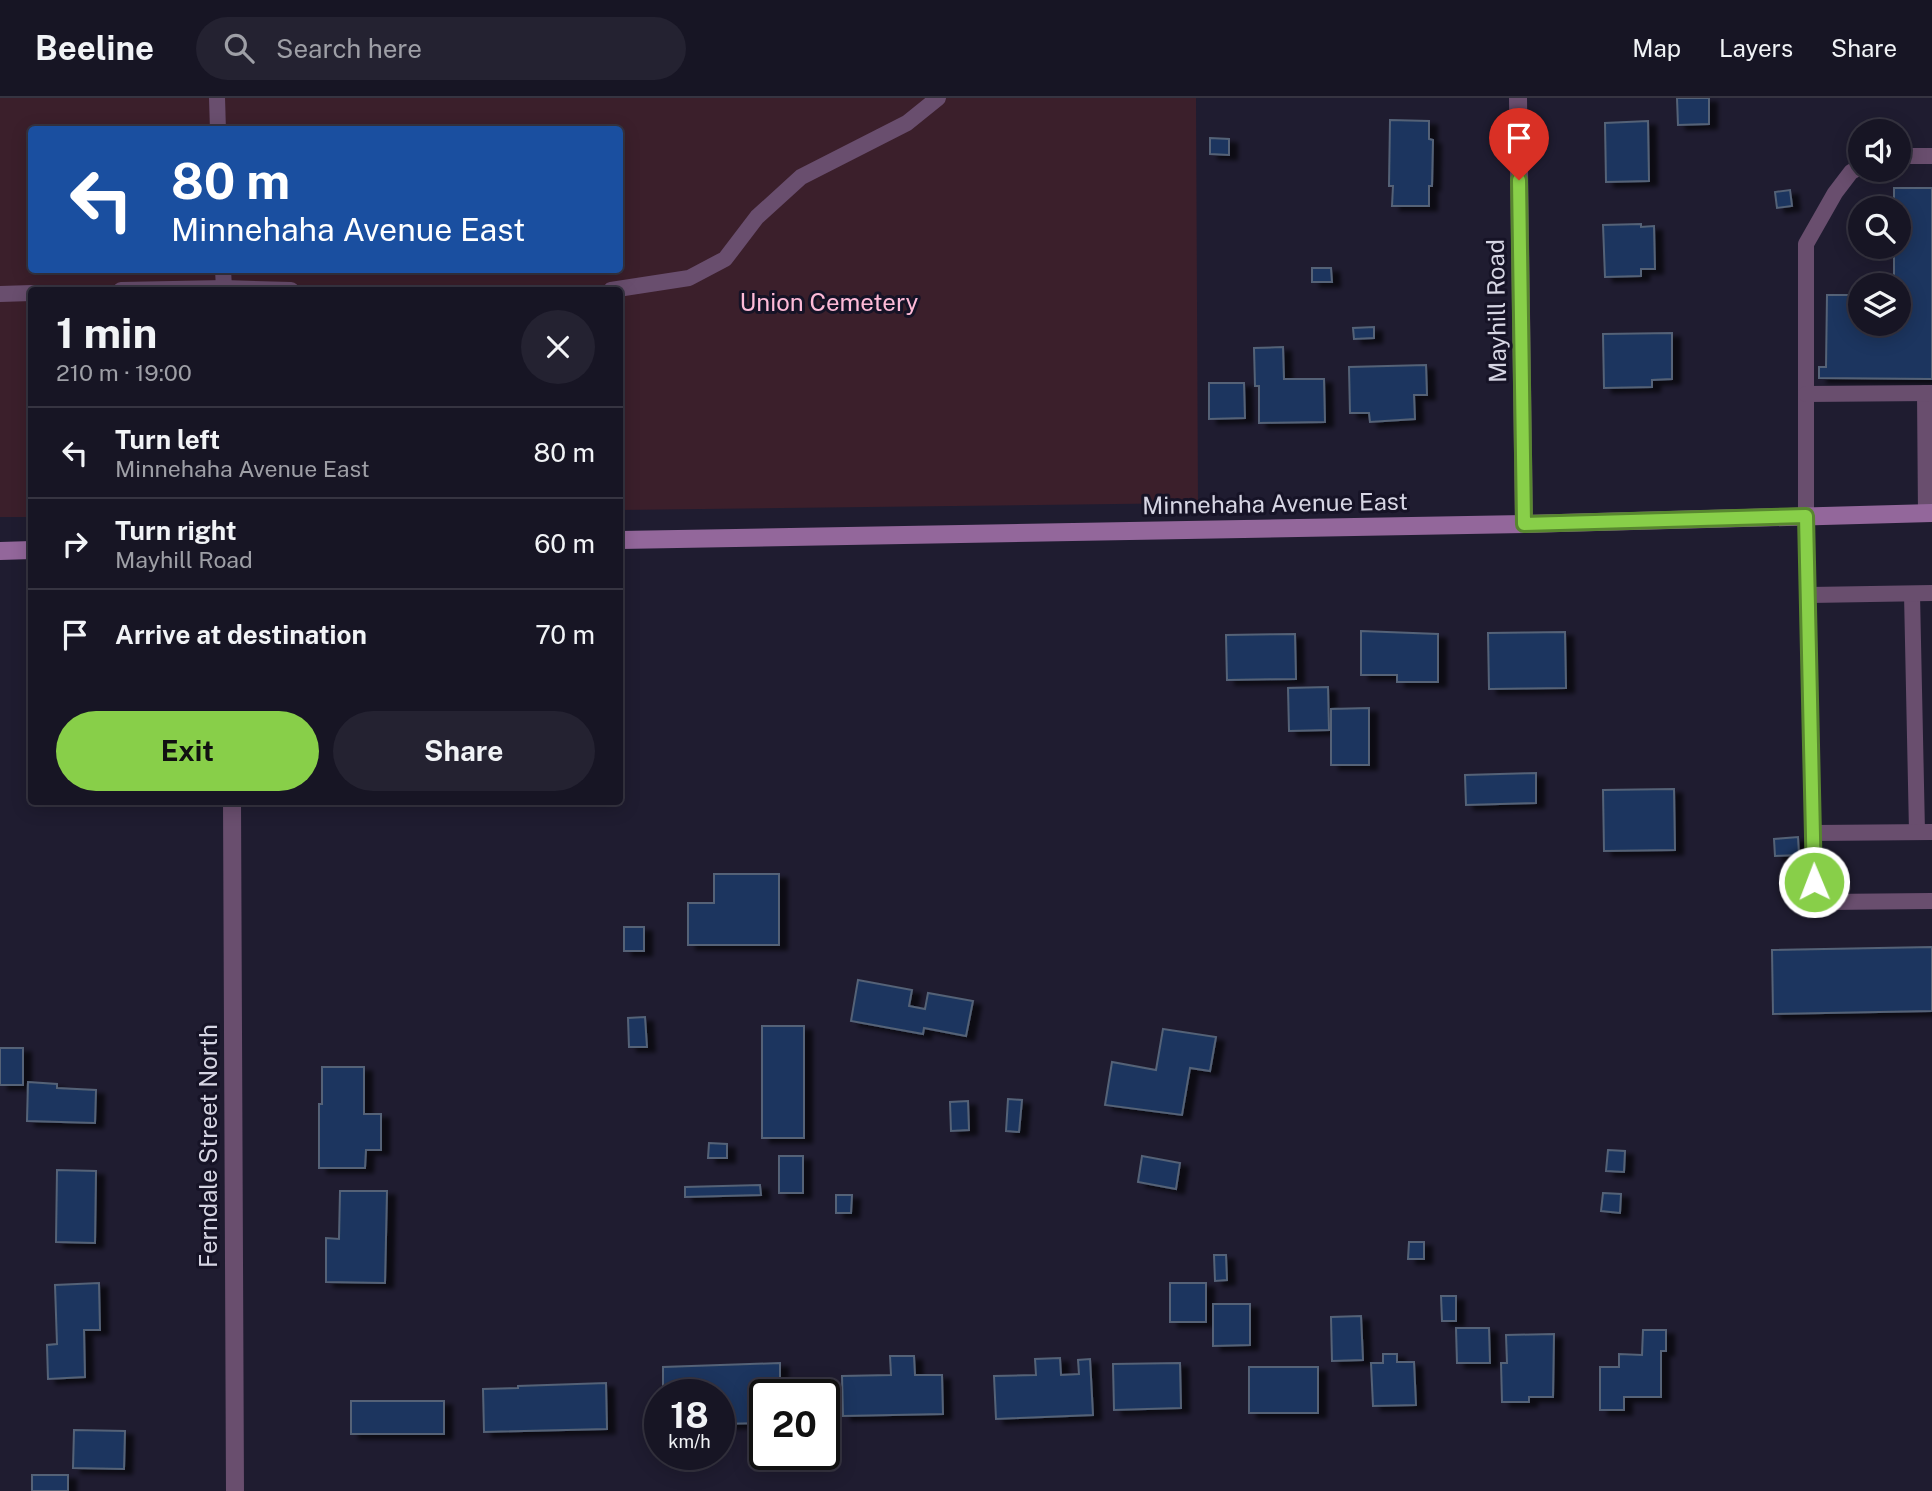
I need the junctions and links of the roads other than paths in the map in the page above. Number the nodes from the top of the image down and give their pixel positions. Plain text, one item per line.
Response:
1 (217, 98) edge
2 (939, 98) edge
3 (1518, 98) edge
4 (218, 126) edge
5 (1911, 156) edge
6 (1932, 156) edge
7 (1848, 176) edge
8 (623, 288) edge
9 (28, 293) edge
10 (0, 294) edge
11 (1929, 393) edge
12 (1806, 394) junction
13 (1929, 514) edge
14 (1806, 516) junction
15 (1524, 524) junction
16 (623, 540) edge
17 (28, 550) edge
18 (0, 551) edge
19 (1932, 593) edge
20 (1912, 594) junction
21 (1810, 595) junction
22 (232, 805) edge
23 (1924, 832) edge
24 (1814, 834) junction
25 (1932, 901) edge
26 (235, 1491) edge

1 - 4 lane
2 - 8 lane
3 - 15 street, Mayhill Road
5 - 6 lane
7 - 12 lane
9 - 10 lane
11 - 12 lane
11 - 13 lane
12 - 14 lane
13 - 14 main road, Minnehaha Avenue East
14 - 15 main road, Minnehaha Avenue East
14 - 21 lane
15 - 16 main road, Minnehaha Avenue East
17 - 18 main road
19 - 20 lane
20 - 21 lane
20 - 23 lane
21 - 24 lane
22 - 26 street, Ferndale Street North
23 - 24 lane
24 - 25 lane

